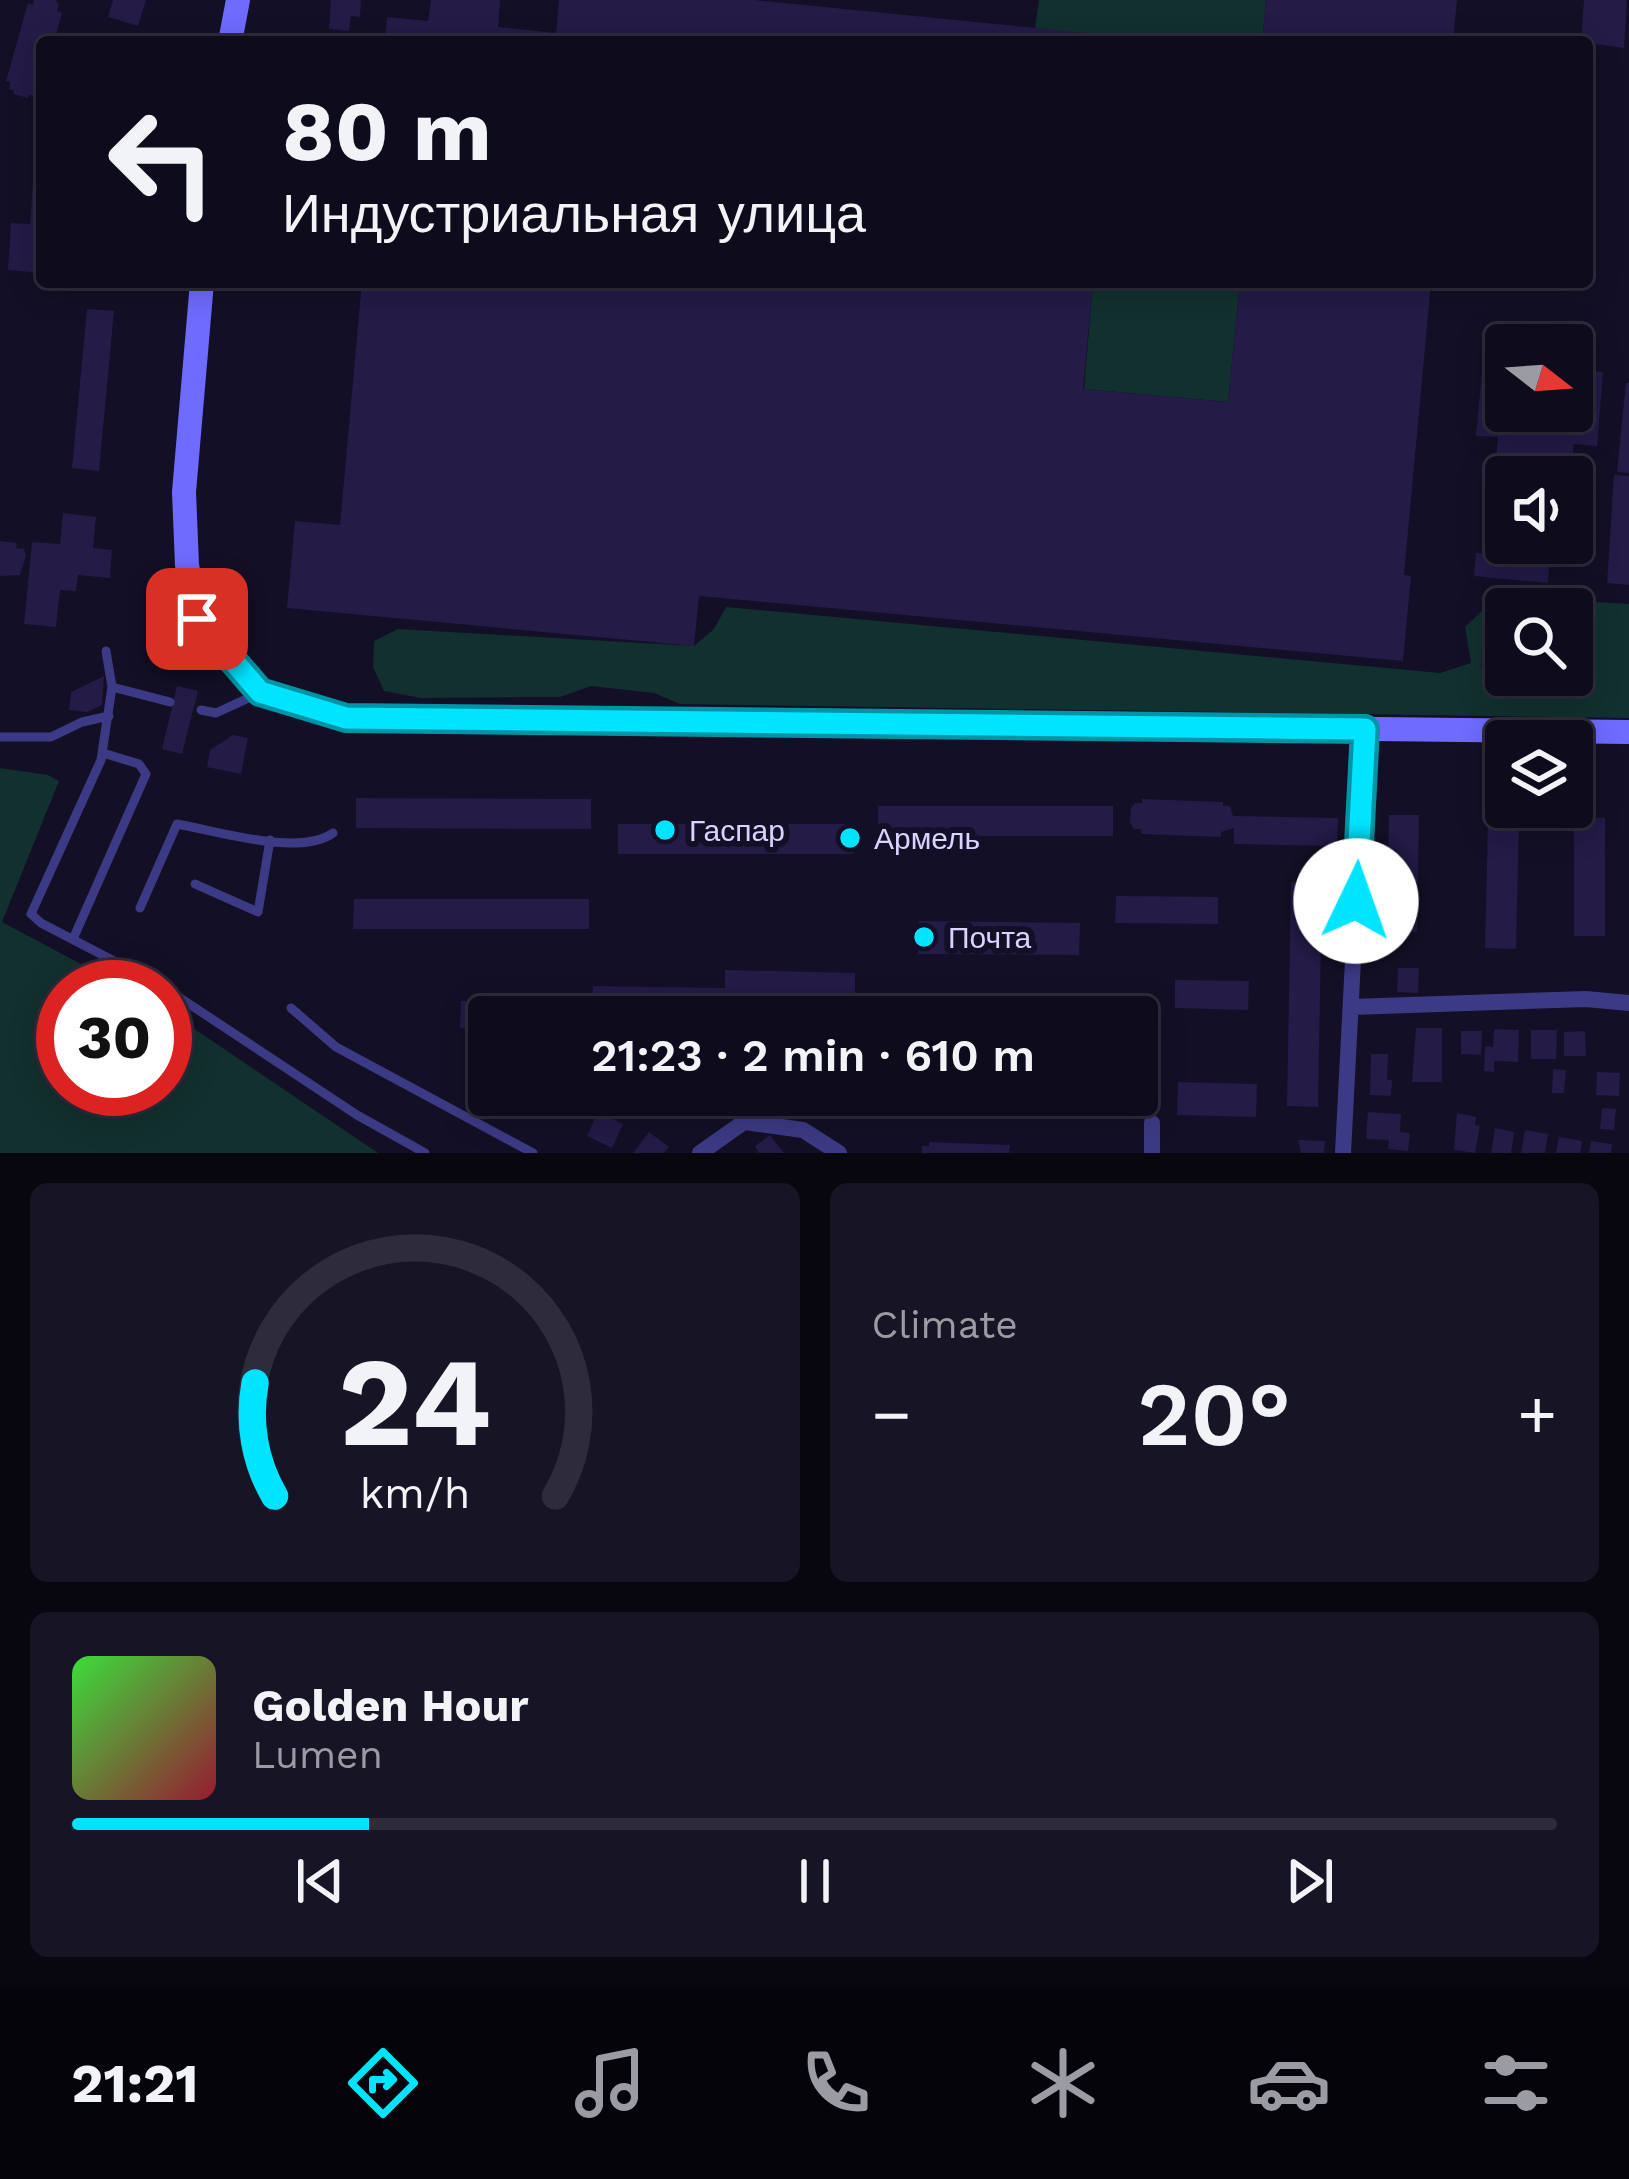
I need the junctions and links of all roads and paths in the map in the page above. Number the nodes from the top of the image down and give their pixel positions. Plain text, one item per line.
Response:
1 (238, 0) edge
2 (231, 36) edge
3 (201, 288) edge
4 (106, 651) dead end
5 (112, 687) junction
6 (260, 692) junction
7 (170, 702) dead end
8 (201, 710) dead end
9 (109, 716) junction
10 (1365, 729) junction
11 (1629, 731) edge
12 (0, 737) edge
13 (103, 753) junction
14 (333, 833) dead end
15 (270, 840) junction
16 (195, 884) dead end
17 (140, 908) dead end
18 (73, 939) junction
19 (113, 960) edge
20 (1629, 1003) edge
21 (192, 1006) edge
22 (1352, 1007) junction
23 (291, 1008) dead end
24 (1152, 1123) dead end
25 (425, 1153) edge
26 (533, 1153) edge
27 (700, 1153) edge
28 (839, 1153) edge
29 (1152, 1153) edge
30 (1343, 1153) edge

1 - 2 street
3 - 6 street
4 - 5 lane
5 - 7 lane
5 - 9 lane
6 - 8 lane
6 - 10 street
9 - 12 lane
9 - 13 lane
10 - 11 street
10 - 22 street
13 - 18 lane
13 - 18 lane
14 - 15 lane
15 - 16 lane
15 - 17 lane
18 - 19 lane
20 - 22 street
21 - 25 lane
22 - 30 street
23 - 26 lane
24 - 29 street
27 - 28 street

